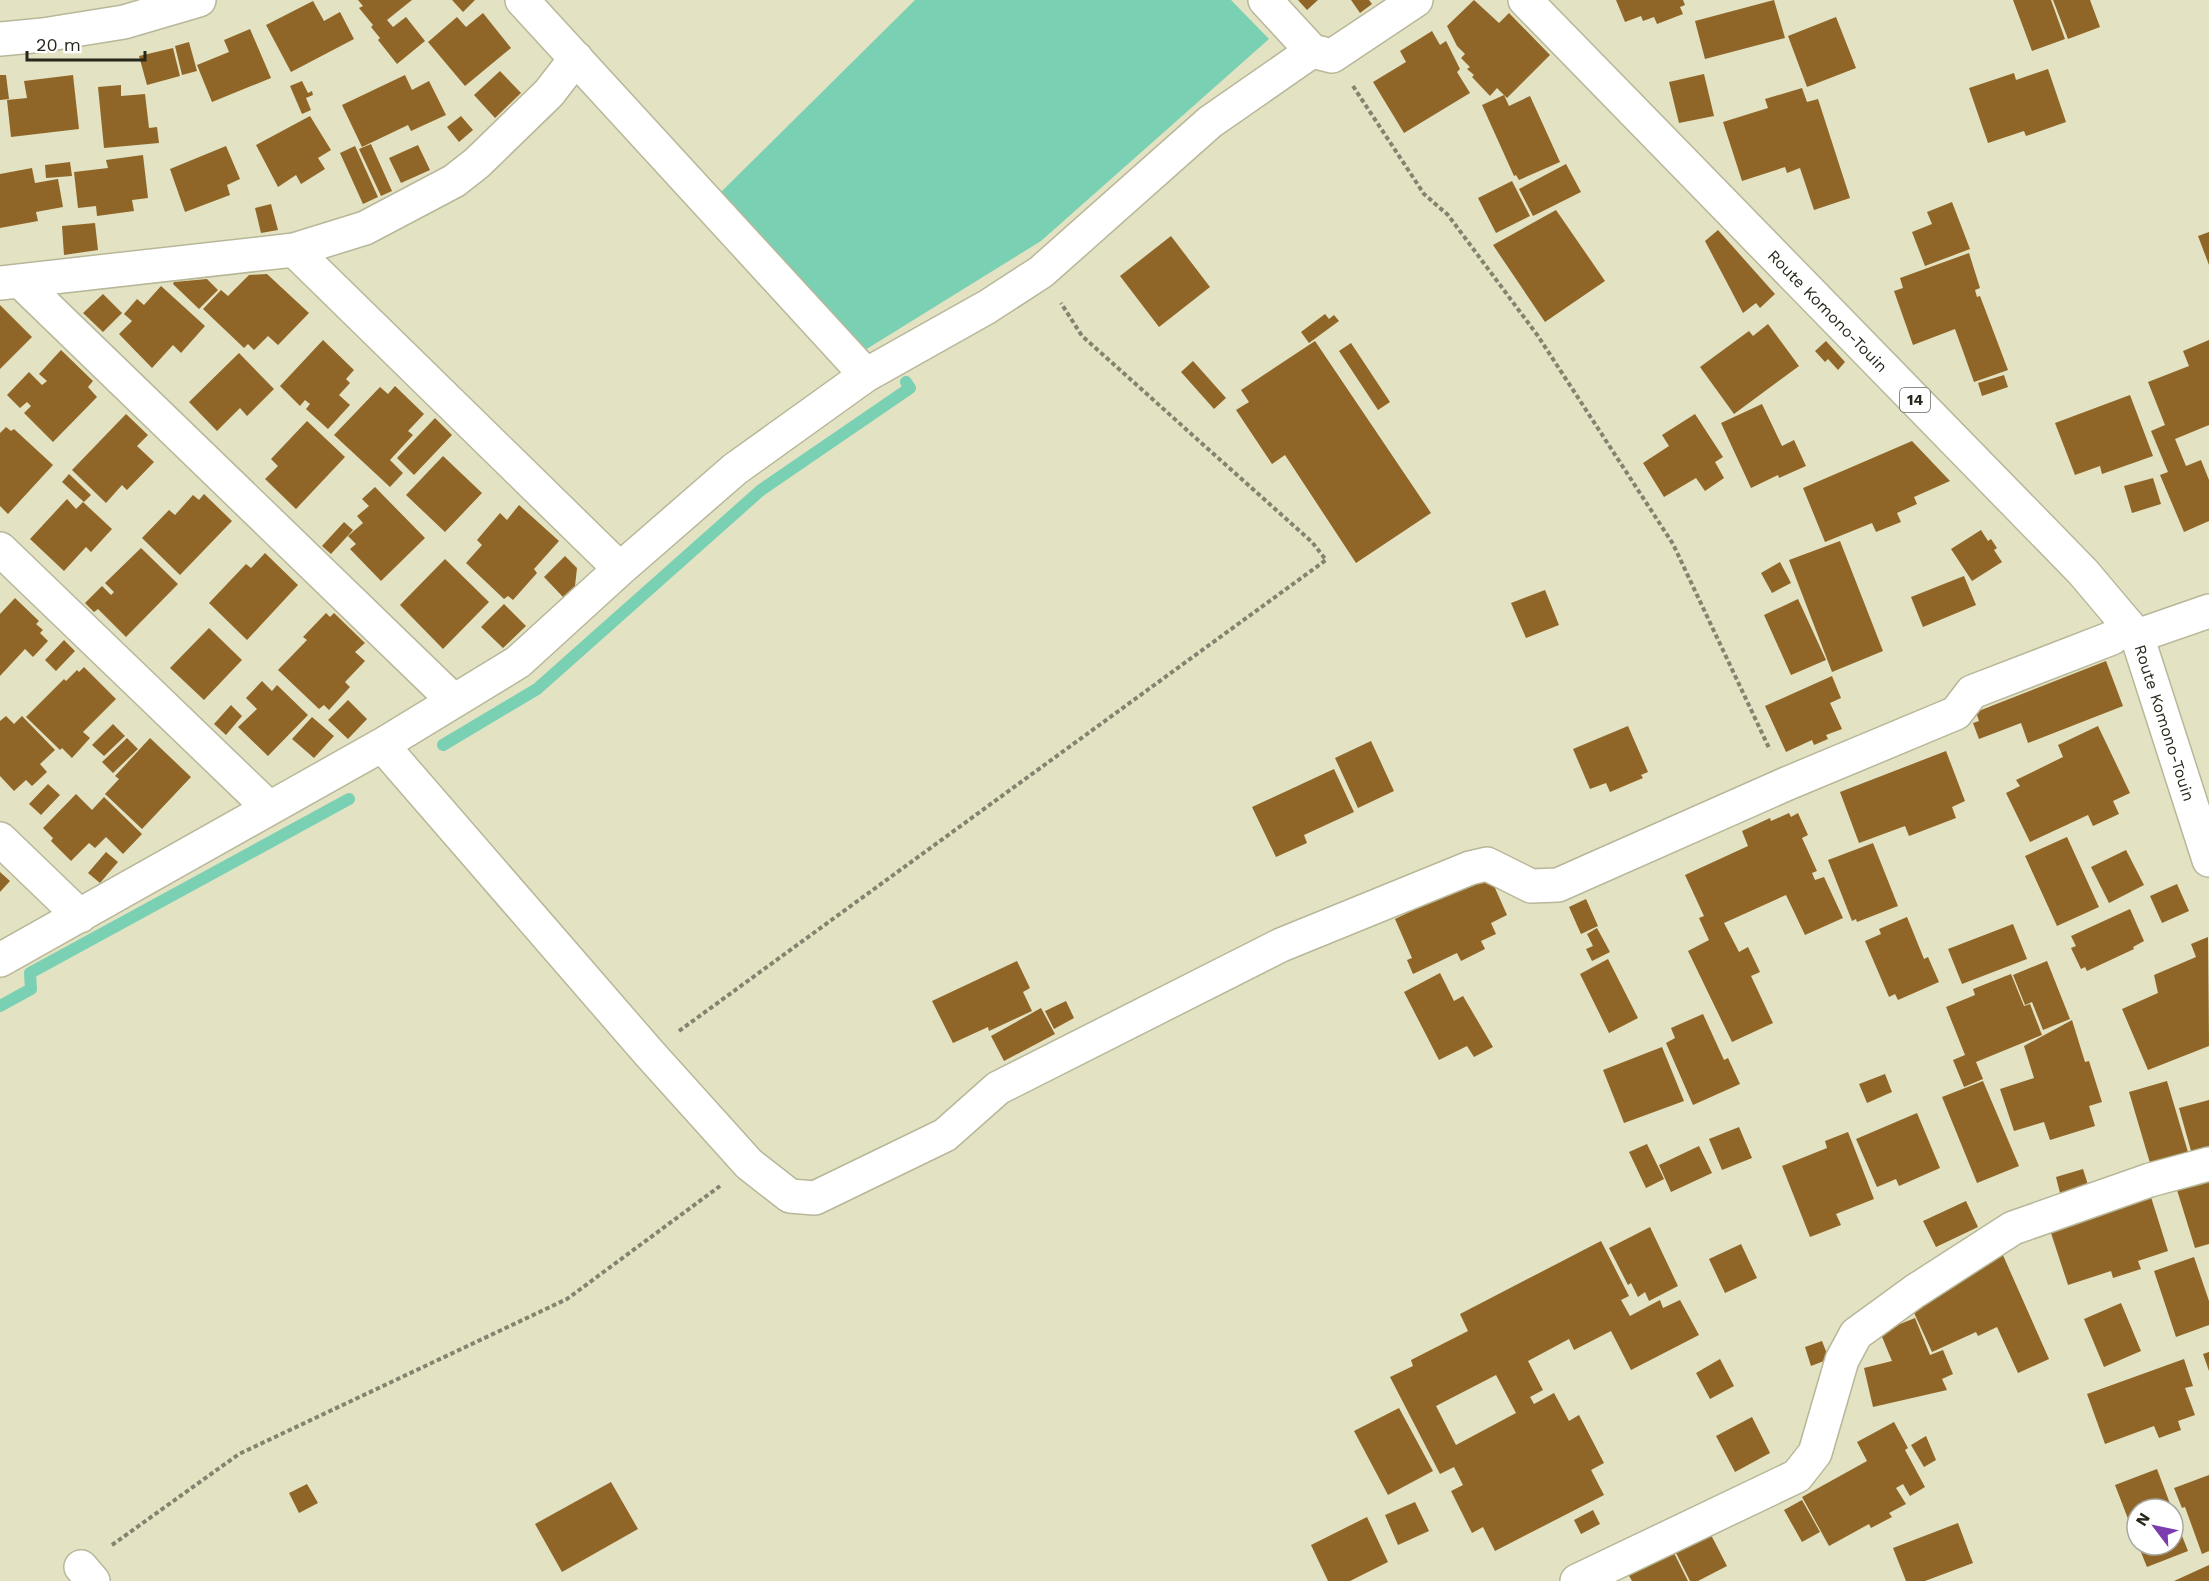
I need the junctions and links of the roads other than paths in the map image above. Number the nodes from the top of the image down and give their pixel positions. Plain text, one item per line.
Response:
1 (199, 0) edge
2 (522, 0) edge
3 (1265, 0) edge
4 (1416, 0) edge
5 (1525, 0) edge
6 (0, 39) edge
7 (1322, 54) junction
8 (576, 58) junction
9 (294, 250) junction
10 (10, 282) edge
11 (866, 375) junction
12 (0, 549) edge
13 (620, 570) junction
14 (2209, 611) edge
15 (2132, 630) junction
16 (454, 701) junction
17 (382, 745) junction
18 (268, 807) junction
19 (0, 839) edge
20 (2209, 860) edge
21 (80, 916) junction
22 (0, 960) edge
23 (2209, 1164) edge
24 (1576, 1581) edge

1 - 6 street
2 - 8 street
3 - 7 street
4 - 7 street
5 - 15 street, Route Komono-Touin / 14
7 - 11 street
8 - 9 street
8 - 11 street
9 - 10 street
9 - 13 street
10 - 16 street
11 - 13 street
12 - 18 street
13 - 16 street
14 - 15 street
15 - 17 street
15 - 20 street, Route Komono-Touin / 14
16 - 17 street
17 - 18 street
18 - 21 street
19 - 21 street
21 - 22 street
23 - 24 street

